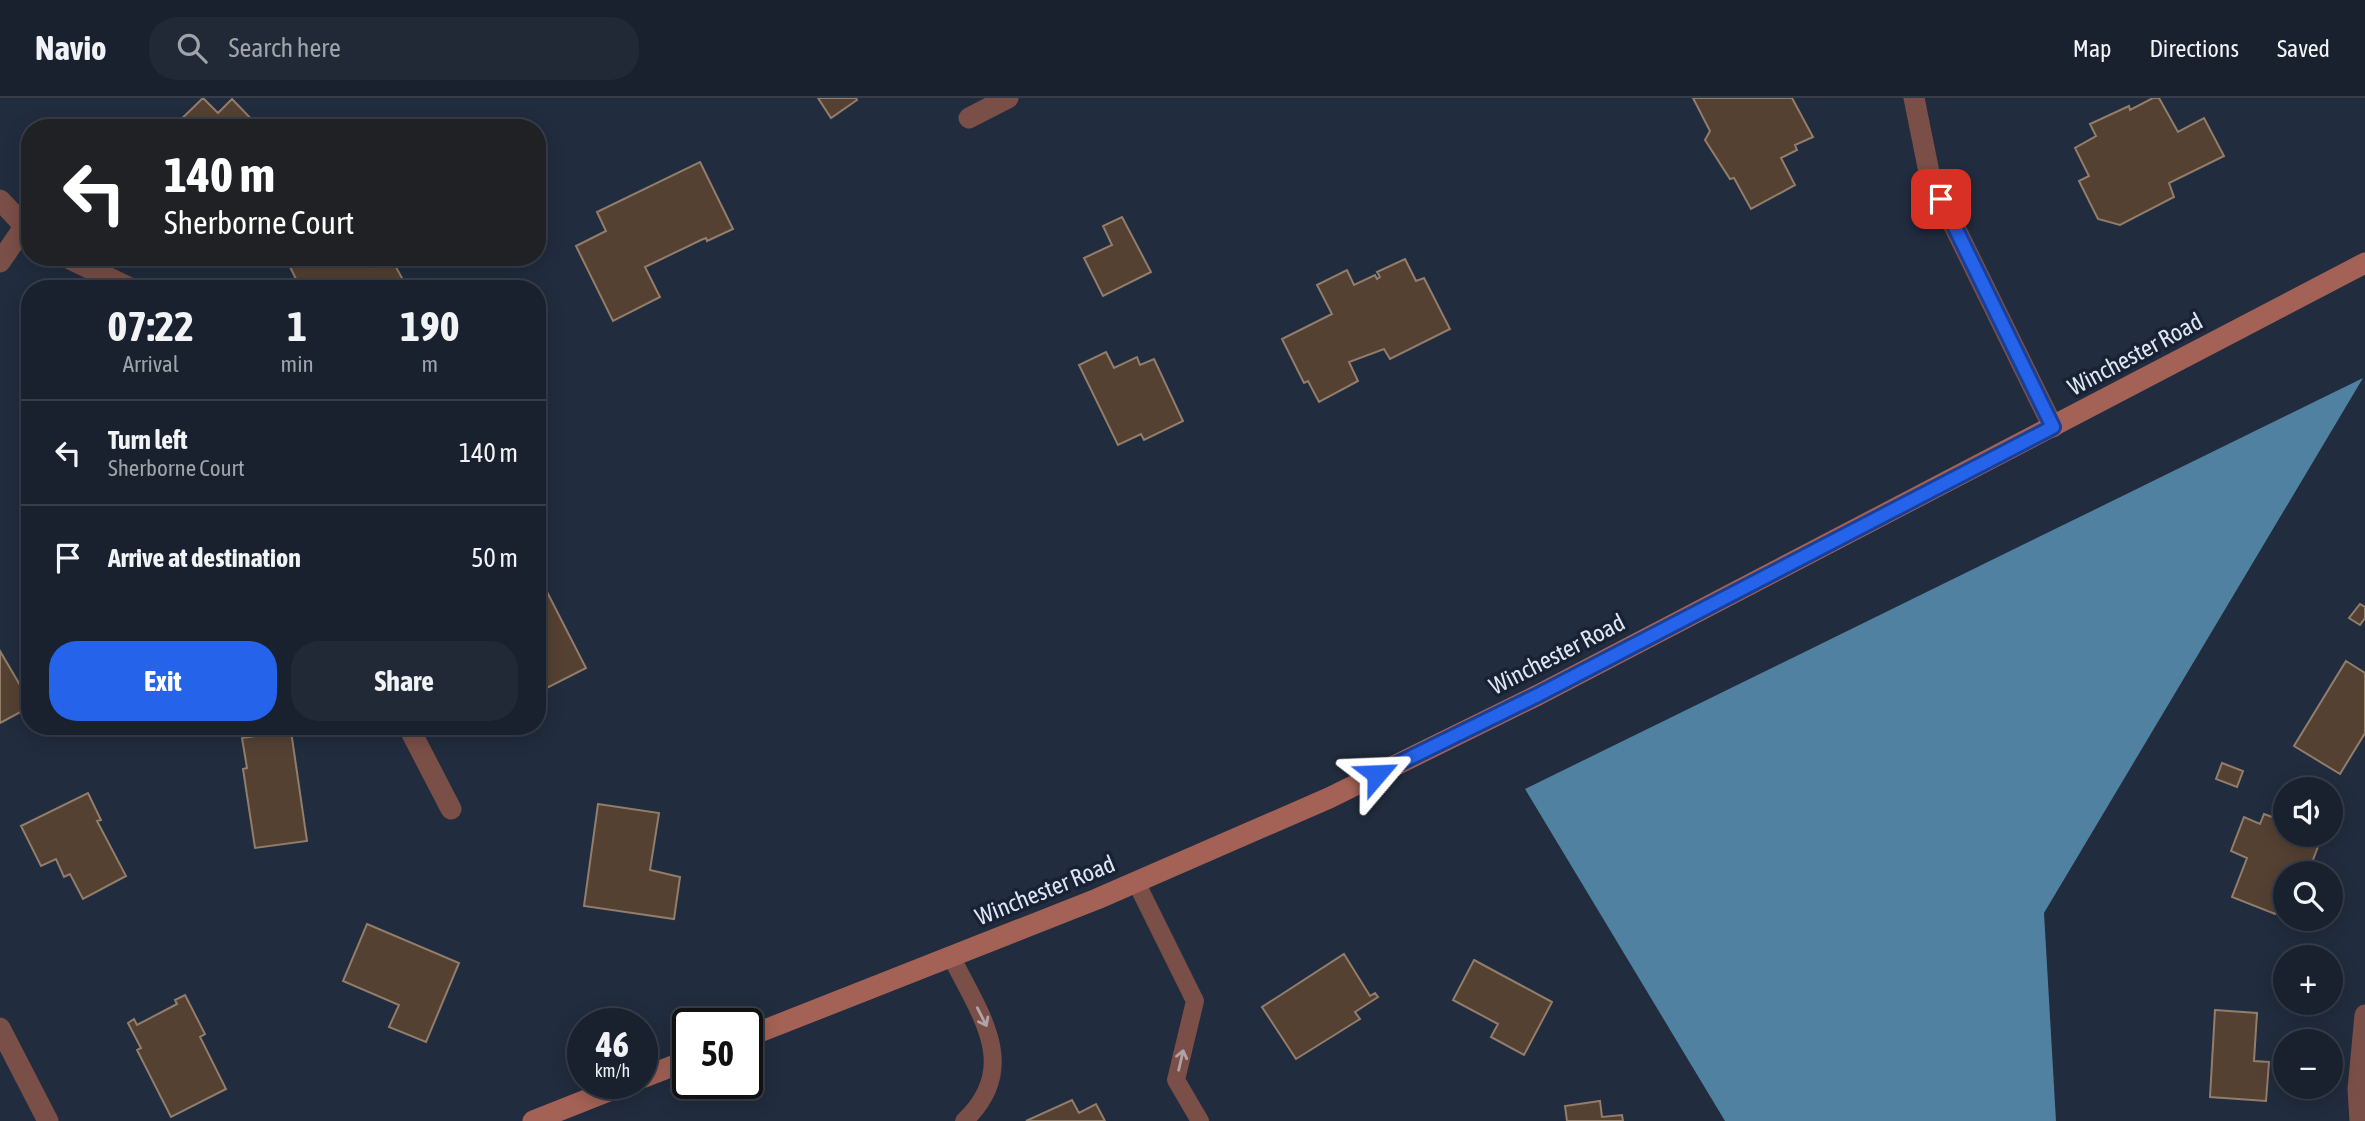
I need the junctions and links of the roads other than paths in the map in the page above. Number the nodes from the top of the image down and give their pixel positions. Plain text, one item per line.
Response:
1 (1008, 98) edge
2 (1914, 98) edge
3 (969, 118) dead end
4 (0, 200) edge
5 (21, 223) edge
6 (21, 236) edge
7 (0, 262) edge
8 (2365, 263) edge
9 (85, 266) edge
10 (113, 280) edge
11 (2053, 427) junction
12 (413, 735) edge
13 (451, 809) dead end
14 (1136, 882) junction
15 (951, 956) junction
16 (2365, 1016) edge
17 (0, 1028) edge
18 (763, 1031) edge
19 (589, 1099) edge
20 (48, 1121) edge
21 (533, 1121) edge
22 (964, 1121) edge
23 (1200, 1121) edge
24 (2360, 1121) edge

1 - 3 street
2 - 11 street
4 - 5 street
6 - 7 street
8 - 11 main road, Winchester Road
9 - 10 street
11 - 14 main road, Winchester Road
12 - 13 street
14 - 15 main road, Winchester Road
23 -> 14 lane
15 - 18 main road, Winchester Road
15 -> 22 lane
16 - 24 street
17 - 20 street
19 - 21 main road

